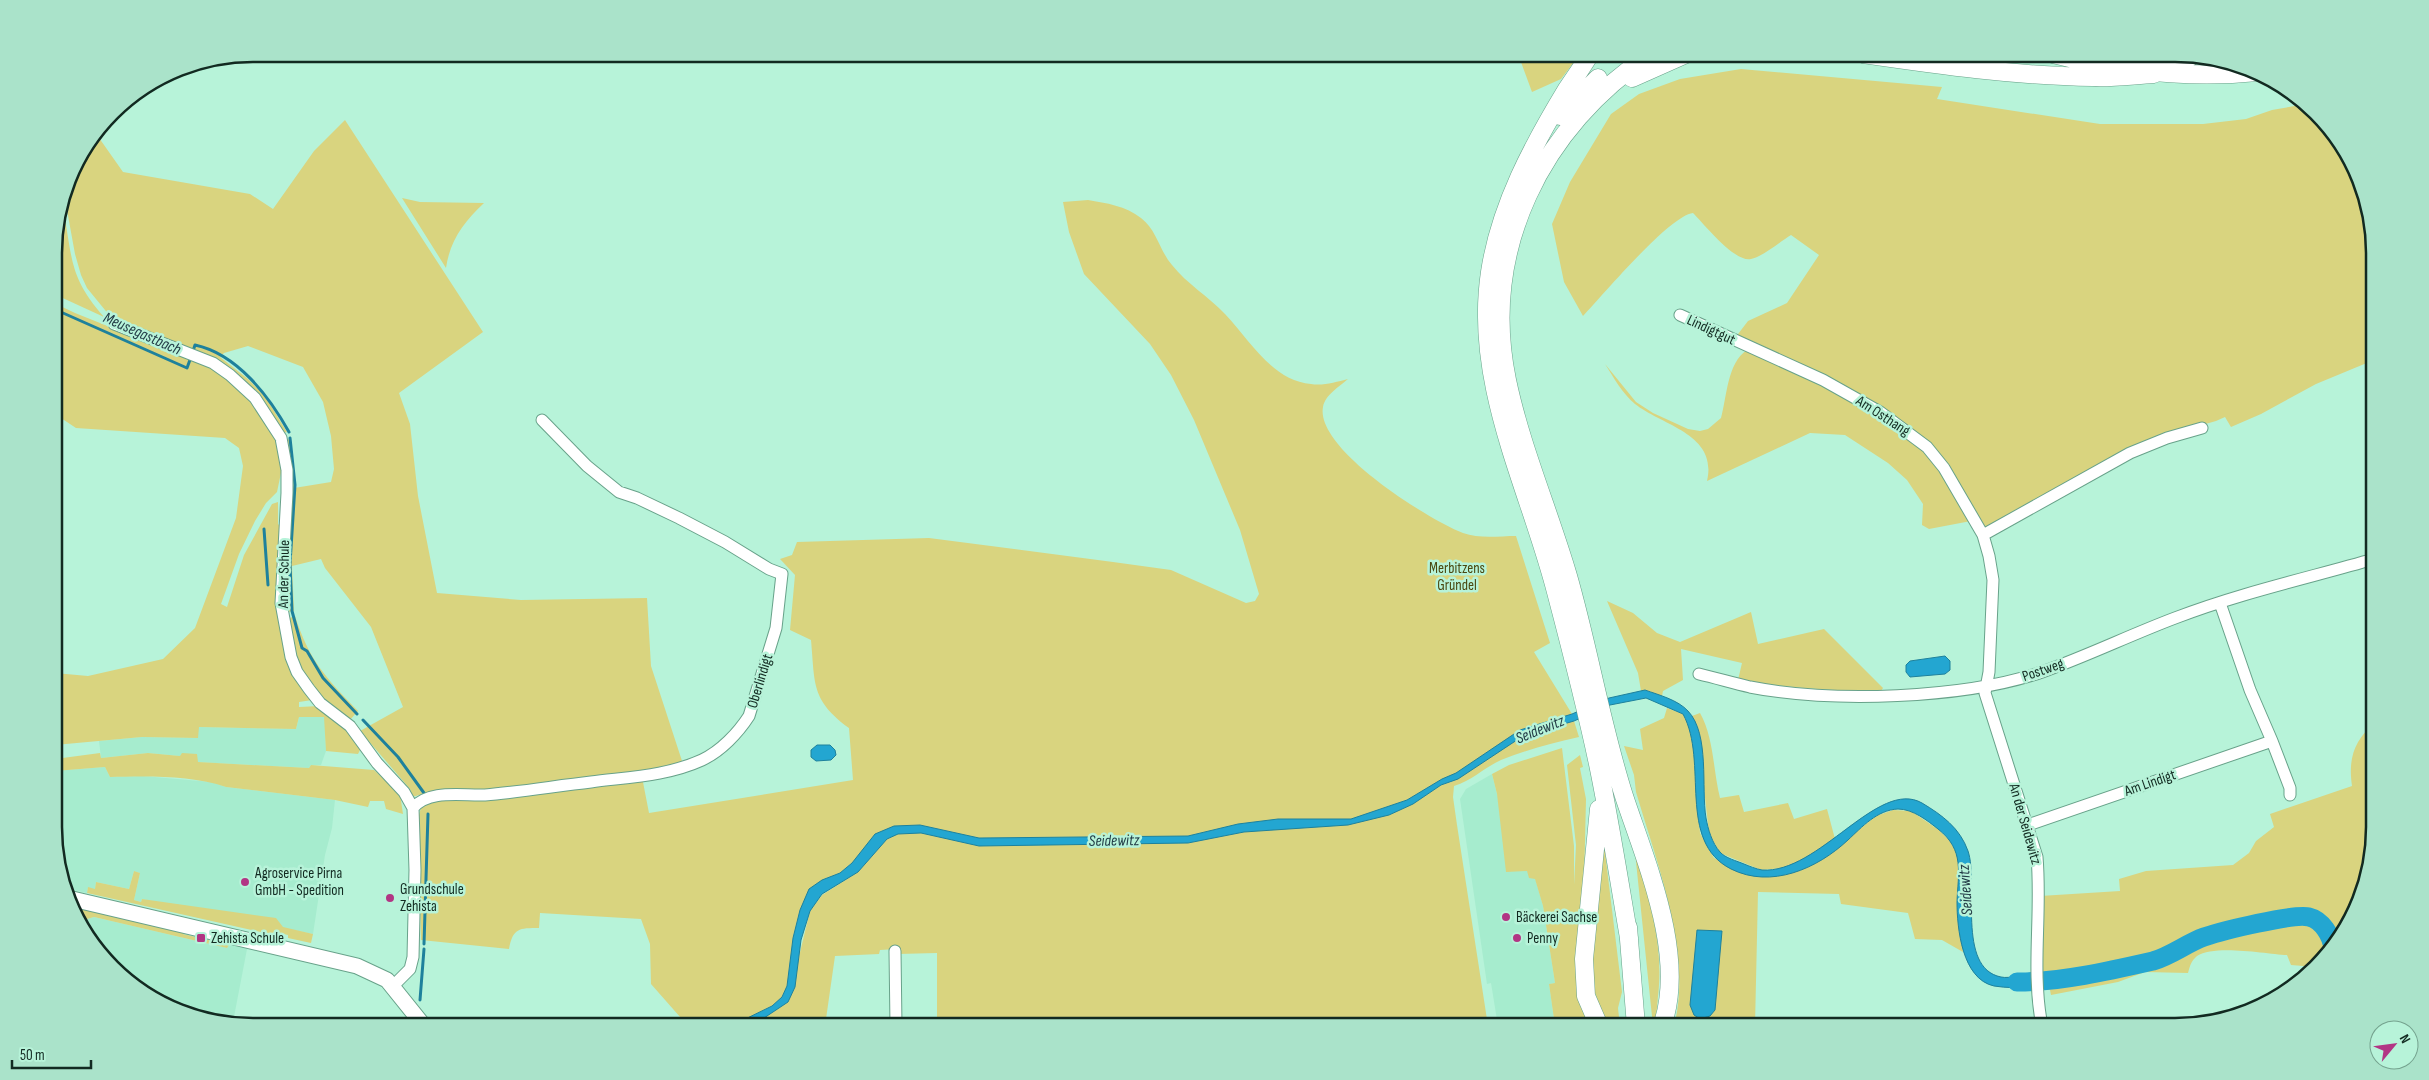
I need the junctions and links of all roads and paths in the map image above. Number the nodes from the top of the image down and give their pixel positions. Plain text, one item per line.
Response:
1 (1585, 62) edge
2 (1619, 62) edge
3 (1639, 62) edge
4 (1666, 62) edge
5 (1918, 62) edge
6 (2087, 62) edge
7 (2237, 73) edge
8 (2154, 74) junction
9 (1588, 104) junction
10 (1540, 138) junction
11 (1512, 214) junction
12 (1680, 316) dead end
13 (114, 324) dead end
14 (1742, 344) joint
15 (542, 420) dead end
16 (2202, 428) dead end
17 (1983, 535) junction
18 (2366, 561) edge
19 (2220, 603) junction
20 (1698, 674) dead end
21 (1984, 686) junction
22 (2272, 741) junction
23 (1606, 764) junction
24 (2290, 795) dead end
25 (413, 808) junction
26 (2028, 826) junction
27 (77, 900) edge
28 (894, 951) dead end
29 (393, 986) junction
30 (418, 1018) edge
31 (896, 1018) edge
32 (1596, 1018) edge
33 (1635, 1018) edge
34 (1664, 1018) edge
35 (2041, 1018) edge

1 - 10 highway
2 - 10 highway
3 - 9 highway
4 - 9 highway
5 - 8 highway
6 - 8 highway
7 - 8 highway
9 - 11 highway
10 - 11 highway
11 - 23 highway
12 - 14 street, Lindigtgut
13 - 25 street, An der Schule
14 - 17 street, Am Osthang
15 - 25 street, Oberlindigt
16 - 17 street
17 - 21 street, Am Osthang
18 - 19 street, Postweg
19 - 21 street, Postweg
19 - 22 street
20 - 21 street, Postweg
21 - 26 street, An der Seidewitz
22 - 24 street
22 - 26 street, Am Lindigt
23 - 32 highway
23 - 33 highway
23 - 34 highway
25 - 29 street
26 - 35 street, An der Seidewitz
27 - 29 main road
28 - 31 street
29 - 30 main road

